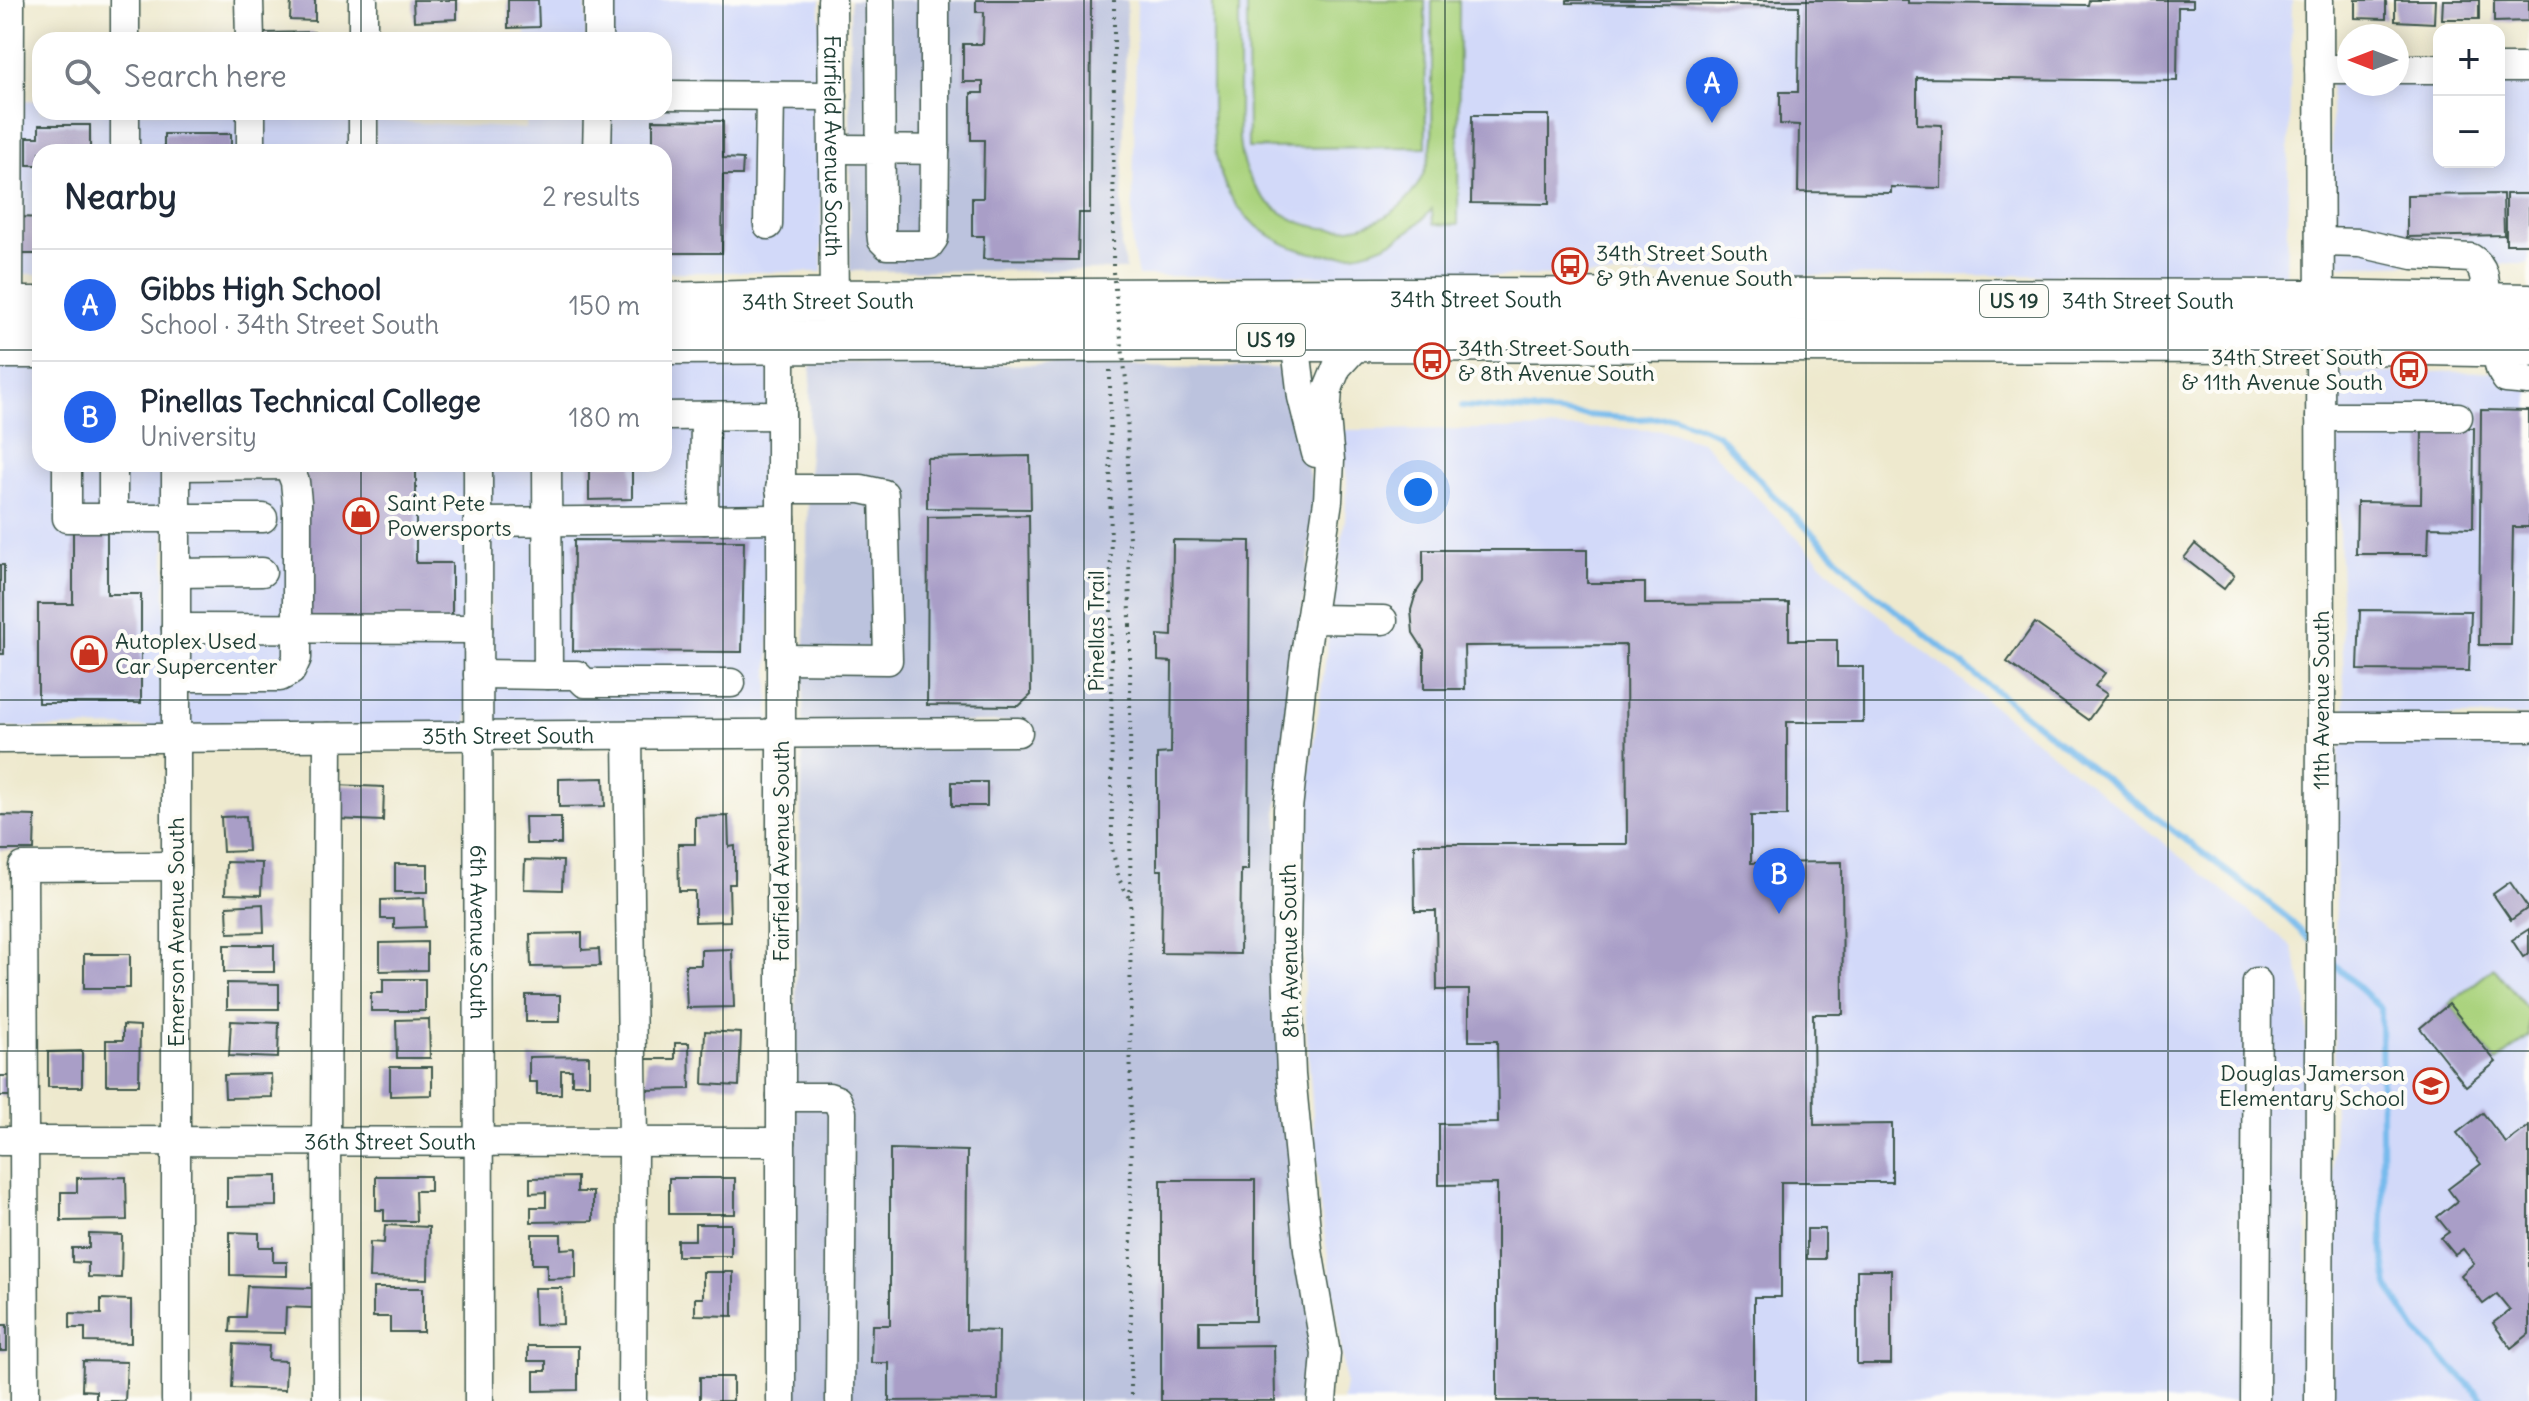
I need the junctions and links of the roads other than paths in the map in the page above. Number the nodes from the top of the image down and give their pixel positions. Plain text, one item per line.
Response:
1 (10, 0) edge
2 (125, 0) edge
3 (249, 0) edge
4 (363, 0) edge
5 (598, 0) edge
6 (832, 0) edge
7 (880, 0) edge
8 (935, 0) edge
9 (2319, 0) edge
10 (125, 32) edge
11 (250, 32) edge
12 (363, 32) edge
13 (598, 32) edge
14 (2505, 68) edge
15 (2529, 68) edge
16 (2319, 69) junction
17 (2337, 69) edge
18 (2409, 69) edge
19 (2433, 69) edge
20 (672, 95) edge
21 (770, 96) junction
22 (833, 96) junction
23 (125, 120) edge
24 (251, 120) edge
25 (363, 120) edge
26 (598, 120) edge
27 (125, 144) edge
28 (251, 144) edge
29 (363, 144) edge
30 (597, 144) edge
31 (833, 149) junction
32 (880, 149) junction
33 (935, 150) junction
34 (768, 225) dead end
35 (2320, 242) junction
36 (1381, 299) junction
37 (2320, 301) junction
38 (2486, 304) junction
39 (672, 305) edge
40 (2529, 305) edge
41 (12, 318) edge
42 (781, 321) junction
43 (834, 321) junction
44 (32, 339) edge
45 (1295, 340) junction
46 (1362, 340) junction
47 (672, 341) edge
48 (2320, 342) junction
49 (2512, 346) edge
50 (2529, 381) edge
51 (781, 415) junction
52 (672, 416) edge
53 (705, 416) junction
54 (2320, 417) junction
55 (2458, 417) dead end
56 (67, 472) edge
57 (113, 472) edge
58 (176, 472) edge
59 (291, 472) edge
60 (478, 472) edge
61 (547, 472) edge
62 (780, 489) junction
63 (1328, 501) junction
64 (113, 518) junction
65 (176, 518) junction
66 (263, 518) dead end
67 (781, 519) junction
68 (704, 520) junction
69 (548, 521) junction
70 (478, 522) junction
71 (262, 572) dead end
72 (176, 573) junction
73 (1310, 619) junction
74 (1383, 620) dead end
75 (176, 628) junction
76 (297, 629) junction
77 (478, 629) junction
78 (781, 659) junction
79 (478, 674) junction
80 (548, 675) junction
81 (176, 677) junction
82 (731, 683) dead end
83 (2321, 727) junction
84 (2529, 727) edge
85 (1018, 732) dead end
86 (781, 734) junction
87 (628, 735) junction
88 (478, 736) junction
89 (328, 737) junction
90 (176, 738) junction
91 (0, 739) edge
92 (176, 866) junction
93 (2257, 982) dead end
94 (781, 1097) junction
95 (12, 1141) edge
96 (176, 1141) junction
97 (326, 1141) junction
98 (479, 1141) junction
99 (633, 1142) junction
100 (781, 1142) junction
101 (25, 1401) edge
102 (176, 1401) edge
103 (327, 1401) edge
104 (479, 1401) edge
105 (632, 1401) edge
106 (781, 1401) edge
107 (840, 1401) edge
108 (1322, 1401) edge
109 (2255, 1401) edge
110 (2319, 1401) edge

1 - 41 street
2 - 10 street
3 - 11 street
4 - 12 street
5 - 13 street
6 - 22 street, Fairfield Avenue South
7 - 32 street
8 - 33 street
9 - 16 street, 11th Avenue South
14 - 15 street
16 - 17 street
16 - 35 street, 11th Avenue South
18 - 19 street
20 - 21 street
21 - 22 street
21 - 34 street
22 - 31 street, Fairfield Avenue South
23 - 27 street
24 - 28 street
25 - 29 street
26 - 30 street
31 - 32 street
31 - 43 street, Fairfield Avenue South
32 - 33 street
32 - 33 street
35 - 37 street, 11th Avenue South
35 - 38 street
36 - 37 highway, 34th Street South / US 19
36 - 43 highway, 34th Street South / US 19
36 - 45 highway
37 - 38 highway, 34th Street South / US 19
37 - 48 street, 11th Avenue South
38 - 40 highway, 34th Street South / US 19
39 - 42 highway, 34th Street South / US 19
41 - 44 highway
42 - 43 highway, 34th Street South / US 19
42 - 47 highway, 34th Street South / US 19
42 - 51 street, Fairfield Avenue South
43 - 45 highway, 34th Street South / US 19
45 - 46 highway, 34th Street South / US 19
45 - 63 street, 8th Avenue South
46 - 48 highway, 34th Street South / US 19
46 - 63 street, 8th Avenue South
48 - 49 highway, 34th Street South / US 19
48 - 54 street, 11th Avenue South
49 - 50 street
51 - 53 street
51 - 62 street, Fairfield Avenue South
52 - 53 street
53 - 68 street
54 - 55 street
54 - 83 street, 11th Avenue South
56 - 64 street
57 - 64 street
58 - 65 street, Emerson Avenue South
59 - 76 street
60 - 70 street, 6th Avenue South
61 - 69 street
62 - 67 street, Fairfield Avenue South
62 - 78 street
63 - 73 street, 8th Avenue South
64 - 65 street
65 - 66 street
65 - 72 street, Emerson Avenue South
67 - 68 street
67 - 78 street, Fairfield Avenue South
68 - 69 street
69 - 70 street
69 - 80 street
70 - 77 street, 6th Avenue South
71 - 72 street
72 - 75 street, Emerson Avenue South
73 - 74 street
73 - 108 street, 8th Avenue South
75 - 76 street
75 - 81 street, Emerson Avenue South
76 - 77 street
76 - 81 street
77 - 79 street, 6th Avenue South
78 - 86 street, Fairfield Avenue South
79 - 80 street
79 - 88 street, 6th Avenue South
80 - 82 street
81 - 90 street, Emerson Avenue South
83 - 84 street
83 - 110 street, 11th Avenue South
85 - 86 street, 35th Street South
86 - 87 street, 35th Street South
86 - 94 street, Fairfield Avenue South
87 - 88 street, 35th Street South
87 - 99 street
88 - 89 street, 35th Street South
88 - 98 street, 6th Avenue South
89 - 90 street, 35th Street South
89 - 97 street
90 - 91 street, 35th Street South
90 - 92 street, Emerson Avenue South
92 - 95 street
92 - 96 street, Emerson Avenue South
93 - 109 street
94 - 100 street, Fairfield Avenue South
94 - 107 street
95 - 96 street, 36th Street South
95 - 101 street
96 - 97 street, 36th Street South
96 - 102 street, Emerson Avenue South
97 - 98 street, 36th Street South
97 - 103 street
98 - 99 street, 36th Street South
98 - 104 street, 6th Avenue South
99 - 100 street, 36th Street South
99 - 105 street
100 - 106 street, Fairfield Avenue South

